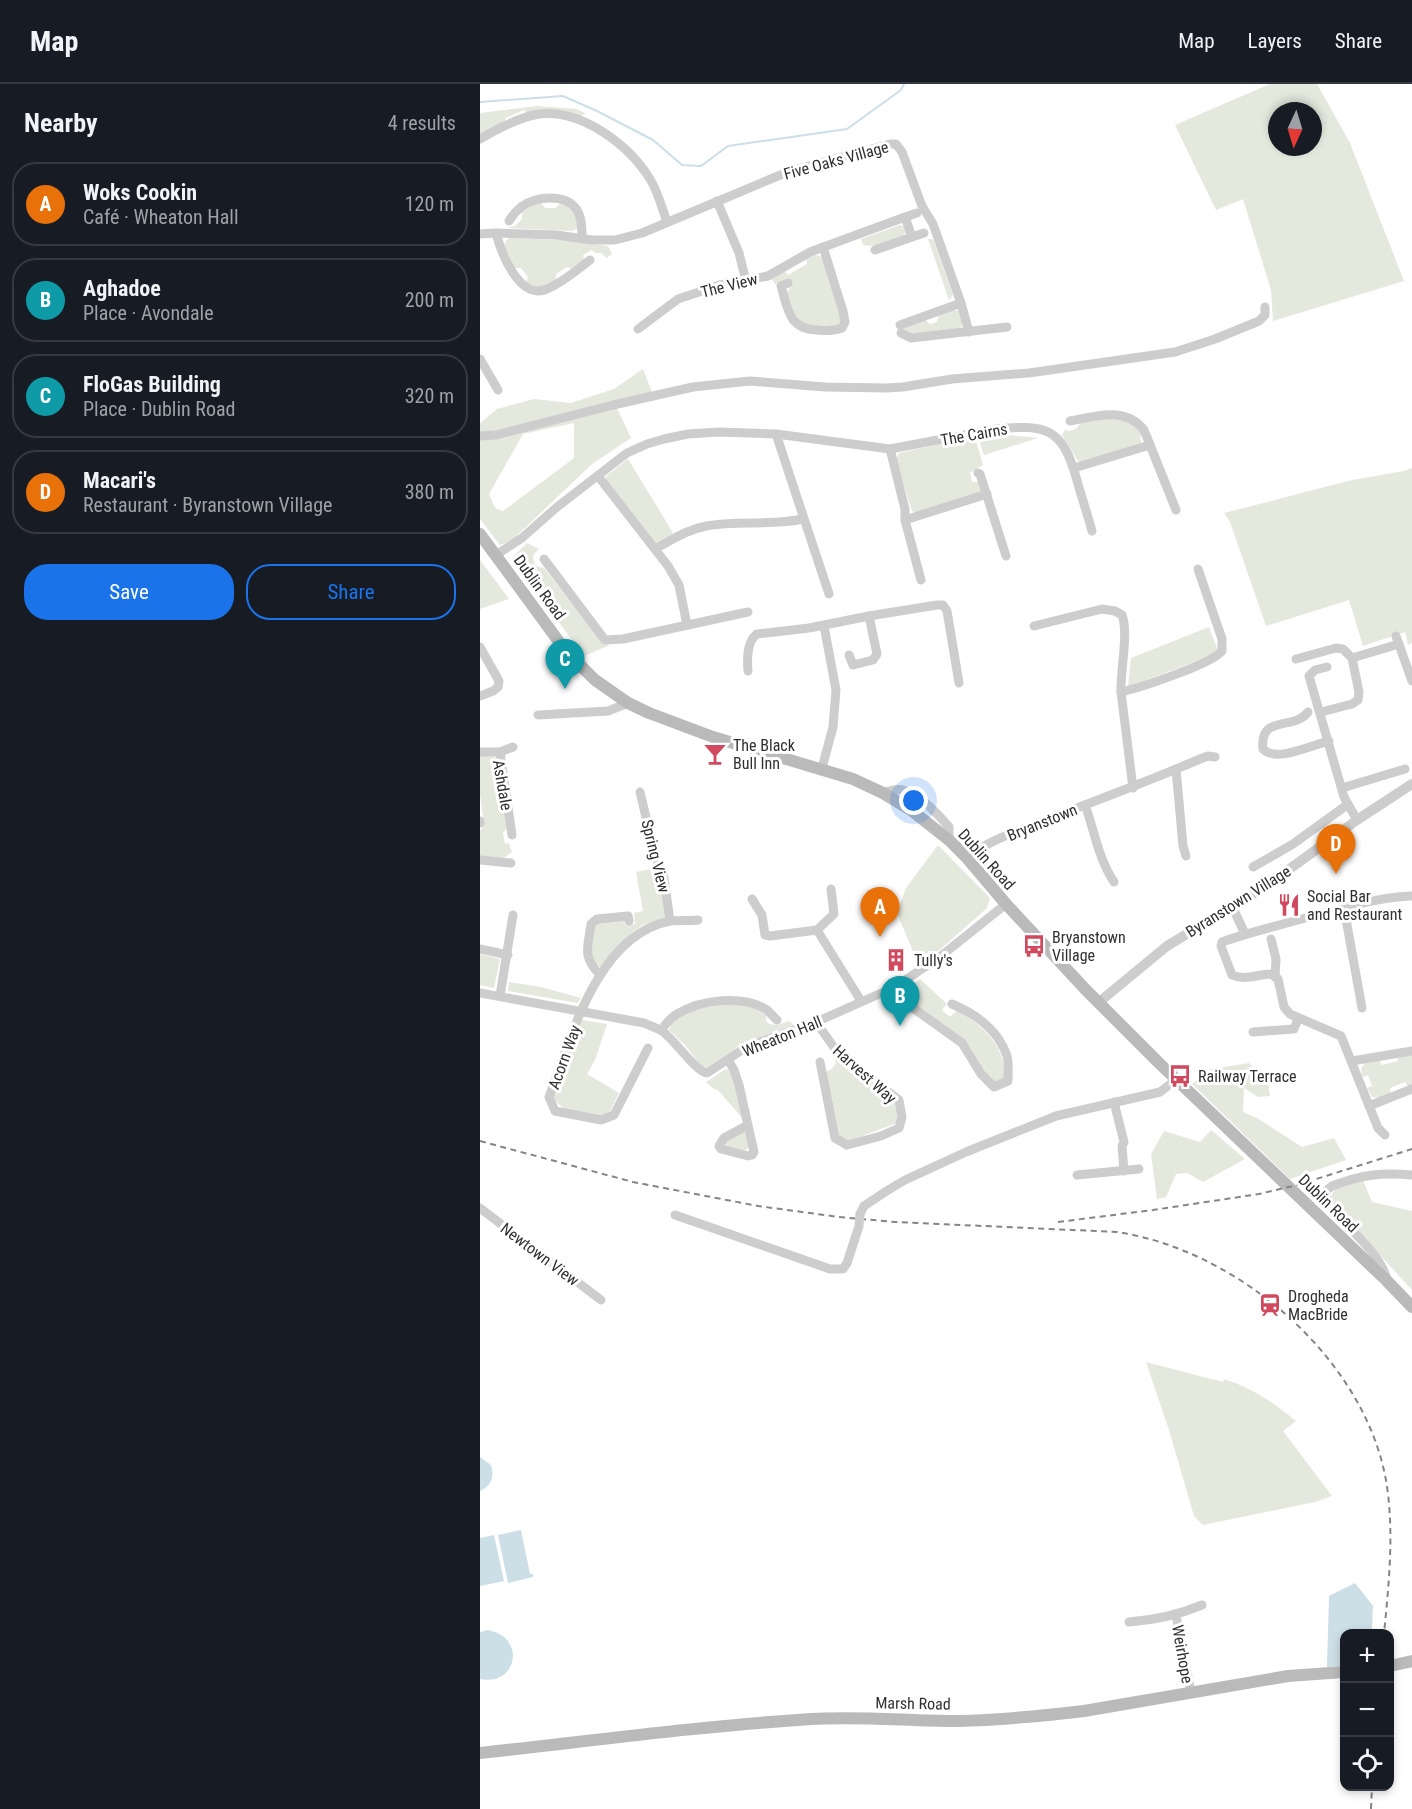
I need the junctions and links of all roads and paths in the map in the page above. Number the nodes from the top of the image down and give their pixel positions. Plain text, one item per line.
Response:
1 (480, 139) edge
2 (717, 201) junction
3 (917, 213) dead end
4 (905, 217) junction
5 (509, 221) dead end
6 (667, 222) junction
7 (496, 232) junction
8 (924, 233) dead end
9 (480, 234) edge
10 (912, 237) junction
11 (582, 238) junction
12 (823, 247) junction
13 (875, 250) dead end
14 (590, 260) dead end
15 (746, 281) junction
16 (788, 283) dead end
17 (961, 303) junction
18 (1265, 307) dead end
19 (1007, 327) dead end
20 (638, 329) dead end
21 (969, 332) junction
22 (480, 359) edge
23 (498, 390) dead end
24 (1070, 421) dead end
25 (776, 434) junction
26 (480, 436) edge
27 (1150, 445) junction
28 (890, 448) junction
29 (1074, 468) junction
30 (978, 473) dead end
31 (598, 476) junction
32 (987, 494) junction
33 (1176, 510) dead end
34 (803, 519) junction
35 (905, 520) junction
36 (1092, 531) dead end
37 (480, 534) edge
38 (655, 549) junction
39 (496, 555) junction
40 (1006, 556) dead end
41 (544, 559) dead end
42 (1198, 569) dead end
43 (921, 580) dead end
44 (829, 594) dead end
45 (748, 612) dead end
46 (869, 616) junction
47 (687, 625) junction
48 (824, 626) junction
49 (1034, 626) dead end
50 (480, 647) edge
51 (849, 655) dead end
52 (1352, 658) junction
53 (1296, 659) dead end
54 (1327, 667) dead end
55 (748, 671) dead end
56 (1412, 681) edge
57 (958, 683) dead end
58 (1121, 692) junction
59 (480, 696) edge
60 (628, 703) junction
61 (1308, 712) dead end
62 (1321, 712) junction
63 (538, 715) dead end
64 (1329, 741) junction
65 (513, 747) dead end
66 (480, 752) edge
67 (500, 753) junction
68 (1215, 757) dead end
69 (822, 768) junction
70 (1176, 769) junction
71 (1405, 769) dead end
72 (1412, 784) edge
73 (1133, 788) junction
74 (1342, 788) junction
75 (640, 792) dead end
76 (1085, 805) junction
77 (1347, 805) junction
78 (1357, 820) junction
79 (512, 835) dead end
80 (1186, 856) dead end
81 (968, 858) junction
82 (480, 860) edge
83 (511, 863) dead end
84 (1253, 867) dead end
85 (1114, 882) dead end
86 (831, 889) dead end
87 (1412, 896) edge
88 (752, 899) dead end
89 (1006, 904) junction
90 (1232, 906) junction
91 (1344, 908) junction
92 (513, 915) dead end
93 (698, 920) dead end
94 (629, 921) dead end
95 (670, 921) junction
96 (817, 930) junction
97 (1245, 934) junction
98 (1271, 939) dead end
99 (480, 949) edge
100 (508, 955) junction
101 (599, 974) junction
102 (1275, 977) junction
103 (895, 987) junction
104 (480, 993) edge
105 (500, 996) junction
106 (861, 1001) junction
107 (1098, 1003) junction
108 (952, 1004) dead end
109 (1362, 1008) dead end
110 (582, 1012) junction
111 (1298, 1019) junction
112 (777, 1020) dead end
113 (816, 1022) junction
114 (661, 1030) junction
115 (1253, 1032) dead end
116 (648, 1048) dead end
117 (1412, 1051) edge
118 (729, 1060) junction
119 (820, 1062) dead end
120 (1352, 1062) junction
121 (1177, 1079) junction
122 (1412, 1089) edge
123 (1114, 1102) junction
124 (1369, 1106) junction
125 (748, 1125) dead end
126 (1385, 1135) dead end
127 (1139, 1169) dead end
128 (1124, 1171) junction
129 (1077, 1175) dead end
130 (1412, 1175) edge
131 (480, 1208) edge
132 (675, 1215) dead end
133 (1387, 1281) junction
134 (601, 1300) dead end
135 (1412, 1307) edge
136 (1202, 1605) dead end
137 (1176, 1615) junction
138 (1129, 1622) dead end
139 (1412, 1661) edge
140 (1394, 1665) edge
141 (1340, 1672) edge
142 (1191, 1693) junction
143 (480, 1753) edge

1 - 6 street
2 - 6 street, Five Oaks Village
2 - 15 street
2 - 17 street, Five Oaks Village
3 - 4 street, The View
4 - 10 street
4 - 12 street, The View
5 - 11 street
6 - 11 street, Five Oaks Village
7 - 9 street, Five Oaks Village
7 - 11 street, Five Oaks Village
7 - 14 street
8 - 10 street
10 - 13 street
12 - 15 street, The View
12 - 16 street, The View
15 - 20 street, The View
17 - 21 street, Five Oaks Village
17 - 21 street
18 - 26 street
19 - 21 street
22 - 23 street
24 - 27 street
25 - 28 street, The Cairns
25 - 31 street, The Cairns
25 - 34 street
27 - 29 street
27 - 33 street
28 - 29 street, The Cairns
28 - 35 street
29 - 36 street, The Cairns
30 - 32 street
31 - 38 street
31 - 39 street, The Cairns
32 - 35 street
32 - 40 street
34 - 38 street
34 - 44 street
35 - 43 street
37 - 39 main road, Dublin Road
38 - 47 street
39 - 60 main road, Dublin Road
41 - 47 street
42 - 58 street
45 - 47 street
46 - 48 street
46 - 51 street
46 - 57 street
48 - 55 street
48 - 69 street
49 - 58 street
50 - 59 street
52 - 53 street
52 - 56 street
52 - 62 street
54 - 62 street
58 - 73 street
60 - 63 street
60 - 69 main road, Dublin Road
61 - 64 street
62 - 64 street
64 - 74 street
65 - 67 street
66 - 67 street, Ashdale
67 - 79 street, Ashdale
68 - 70 street
69 - 81 main road, Dublin Road
70 - 73 street
70 - 80 street
71 - 74 street
72 - 78 street, Byranstown Village
73 - 76 street
74 - 77 street
75 - 95 street, Spring View
76 - 81 street, Bryanstown
76 - 85 street
77 - 78 street
77 - 84 street
78 - 90 street, Byranstown Village
81 - 89 main road, Dublin Road
82 - 83 street
86 - 96 street
87 - 91 street
88 - 96 street
89 - 103 street, Wheaton Hall
89 - 107 main road, Dublin Road
90 - 97 street
90 - 107 street, Byranstown Village
91 - 97 street
91 - 109 street
92 - 100 street
93 - 95 street
94 - 101 street
95 - 101 street
96 - 106 street
97 - 102 street
98 - 102 street
99 - 100 street
100 - 105 street
101 - 110 street
102 - 111 street
103 - 106 street, Wheaton Hall
103 - 108 street
104 - 105 street, Wheaton Hall
105 - 110 street, Wheaton Hall
106 - 113 street, Wheaton Hall
107 - 121 main road, Dublin Road
110 - 114 street, Wheaton Hall
110 - 116 street, Acorn Way
111 - 115 street
111 - 120 street
112 - 114 street
113 - 118 street, Wheaton Hall
113 - 119 street, Harvest Way
114 - 118 street, Wheaton Hall
117 - 120 street
118 - 125 street
120 - 124 street
121 - 123 street
121 - 133 main road, Dublin Road
122 - 124 street
123 - 128 street
123 - 132 street, bridge
124 - 126 street
127 - 128 street
128 - 129 street
130 - 133 street
131 - 134 street, Newtown View
133 - 135 main road, Dublin Road
136 - 137 street, Weirhope
137 - 138 street, Weirhope
137 - 142 street, Weirhope
139 - 140 main road
141 - 142 main road, Marsh Road
142 - 143 main road, Marsh Road

